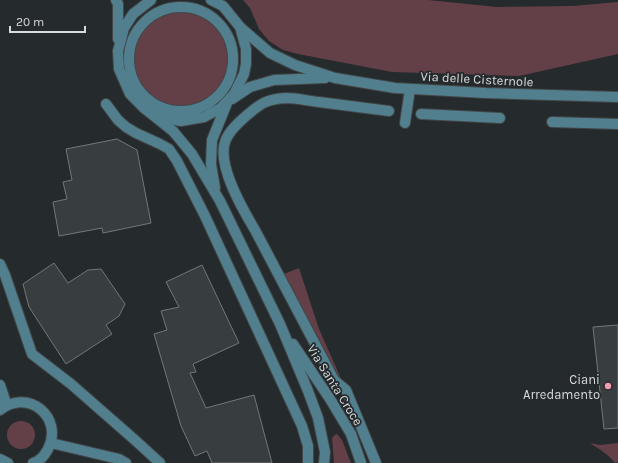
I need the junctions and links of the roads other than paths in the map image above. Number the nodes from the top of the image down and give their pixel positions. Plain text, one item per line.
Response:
1 (116, 0) edge
2 (151, 0) edge
3 (211, 0) edge
4 (240, 27) junction
5 (118, 51) junction
6 (130, 68) joint
7 (335, 78) junction
8 (410, 89) junction
9 (618, 97) edge
10 (228, 101) junction
11 (106, 104) dead end
12 (144, 108) junction
13 (389, 111) dead end
14 (421, 114) dead end
15 (500, 118) dead end
16 (552, 122) dead end
17 (405, 123) dead end
18 (618, 124) edge
19 (220, 201) junction
20 (0, 264) edge
21 (280, 324) junction
22 (0, 385) edge
23 (3, 408) edge
24 (51, 443) junction
25 (0, 459) edge
26 (8, 463) edge
27 (33, 463) edge
28 (126, 463) edge
29 (160, 463) edge
30 (308, 463) edge
31 (324, 463) edge
32 (361, 463) edge
33 (376, 463) edge

1 - 5 street
2 - 5 street
3 - 4 street
4 - 7 street, Via delle Cisternole
4 - 10 street
5 - 12 street
6 - 6 street
7 - 8 street, Via delle Cisternole
7 - 10 street, Via delle Cisternole
8 - 9 street, Via delle Cisternole
8 - 17 street
10 - 12 street, Via delle Cisternole
10 - 19 street, Via Santa Croce
11 - 30 street
12 - 19 street, Via Santa Croce
13 - 33 street
14 - 15 street
16 - 18 street
19 - 21 street, Via Santa Croce
20 - 29 street
21 - 31 street, Via Santa Croce
21 - 32 street, Via Santa Croce
22 - 23 street
23 - 24 street
24 - 27 street
24 - 28 street
25 - 26 street

